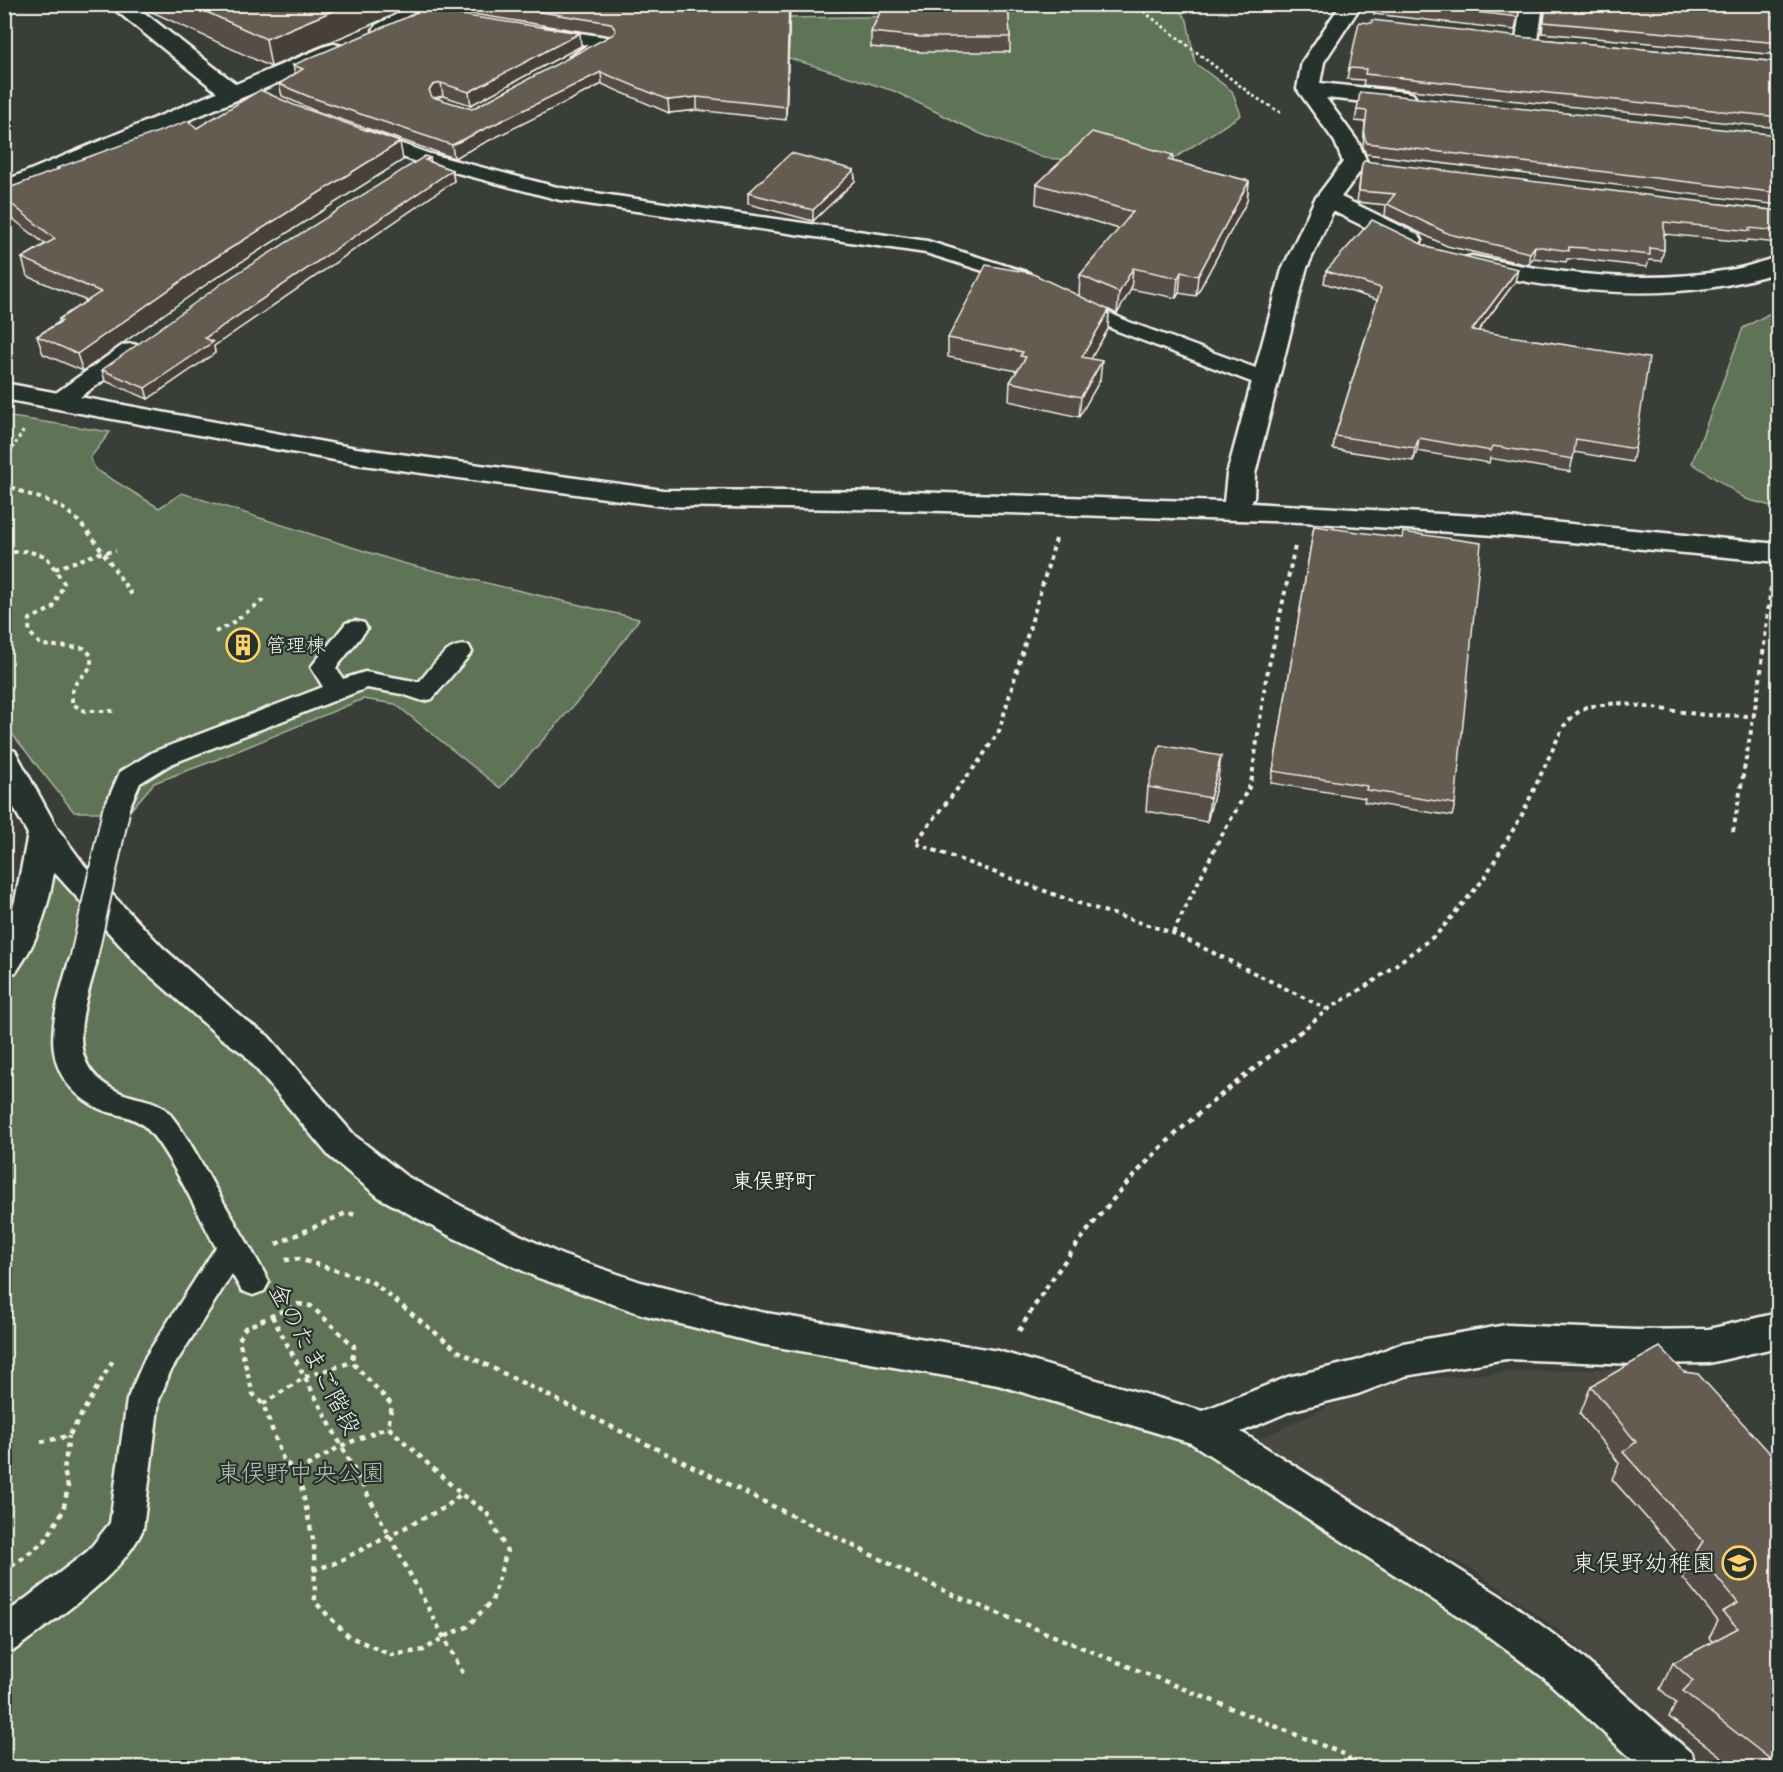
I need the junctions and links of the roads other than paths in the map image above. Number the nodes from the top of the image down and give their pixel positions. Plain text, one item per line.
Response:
1 (118, 4) edge
2 (1532, 4) edge
3 (430, 12) edge
4 (1348, 12) edge
5 (1367, 22) edge
6 (523, 30) edge
7 (1504, 38) edge
8 (1527, 40) junction
9 (1550, 42) edge
10 (565, 64) edge
11 (1308, 89) junction
12 (248, 94) junction
13 (1426, 101) edge
14 (345, 130) edge
15 (423, 158) junction
16 (403, 171) edge
17 (4, 190) edge
18 (1327, 199) junction
19 (1427, 248) edge
20 (1454, 258) edge
21 (1779, 264) edge
22 (1042, 287) edge
23 (1062, 297) edge
24 (146, 339) edge
25 (1267, 380) junction
26 (4, 391) edge
27 (61, 400) junction
28 (1234, 510) junction
29 (1777, 553) edge
30 (355, 629) dead end
31 (460, 652) dead end
32 (338, 691) junction
33 (4, 759) edge
34 (44, 834) junction
35 (4, 963) edge
36 (1779, 1329) edge
37 (1203, 1429) junction
38 (4, 1637) edge
39 (1675, 1767) edge

1 - 12 street
2 - 8 street
3 - 12 street
4 - 5 street
4 - 11 street
6 - 10 lane
7 - 8 street
8 - 9 street
11 - 13 street
11 - 18 street
12 - 17 street
14 - 15 lane
15 - 16 lane
15 - 22 lane
18 - 19 street
18 - 25 street
20 - 21 street
23 - 25 lane
24 - 27 lane
25 - 28 street
26 - 27 street
27 - 28 street
28 - 29 street
30 - 32 lane
31 - 32 lane
32 - 38 lane, bridge
33 - 34 street
34 - 35 street
34 - 37 street
36 - 37 street
37 - 39 street

